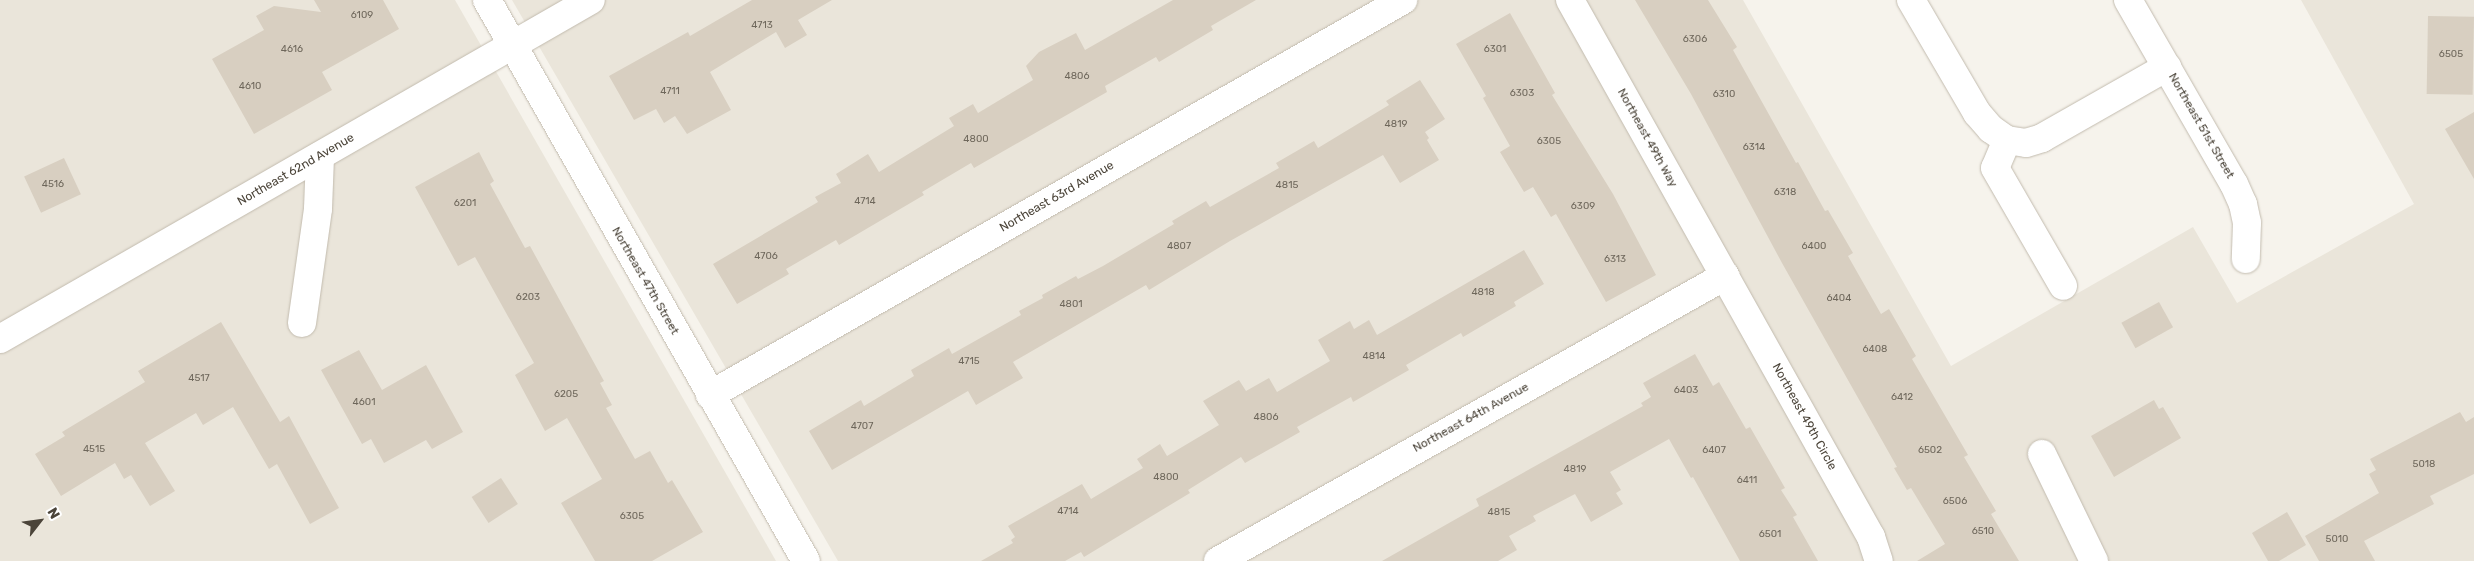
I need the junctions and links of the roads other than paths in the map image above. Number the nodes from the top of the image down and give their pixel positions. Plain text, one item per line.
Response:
1 (487, 0) edge
2 (591, 0) edge
3 (1403, 0) edge
4 (1570, 0) edge
5 (1911, 0) edge
6 (2128, 0) edge
7 (512, 45) junction
8 (2167, 67) junction
9 (2007, 140) junction
10 (320, 156) junction
11 (2246, 259) dead end
12 (1724, 276) junction
13 (2063, 286) dead end
14 (302, 323) dead end
15 (0, 339) edge
16 (710, 395) junction
17 (2042, 454) dead end
18 (806, 561) edge
19 (1218, 561) edge
20 (1879, 561) edge
21 (2094, 561) edge

1 - 7 street, Northeast 47th Street
2 - 7 street, Northeast 62nd Avenue
3 - 16 street, Northeast 63rd Avenue
4 - 12 street, Northeast 49th Way
5 - 9 street
6 - 8 street, Northeast 51st Street
7 - 10 street, Northeast 62nd Avenue
7 - 16 street, Northeast 47th Street
8 - 9 street
8 - 11 street, Northeast 51st Street
9 - 13 street
10 - 14 street
10 - 15 street, Northeast 62nd Avenue
12 - 19 street, Northeast 64th Avenue
12 - 20 street, Northeast 49th Circle
16 - 18 street, Northeast 47th Street
17 - 21 street

